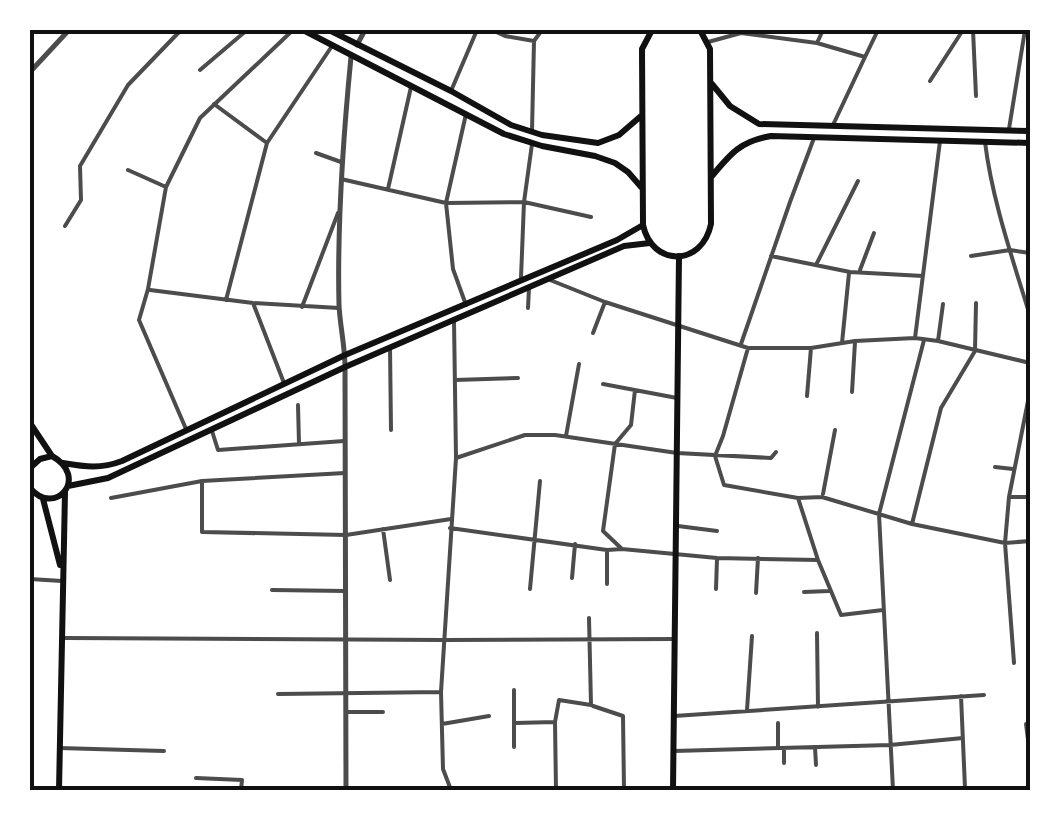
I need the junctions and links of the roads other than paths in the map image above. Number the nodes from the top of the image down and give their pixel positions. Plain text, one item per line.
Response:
1 (69, 30) edge
2 (182, 30) edge
3 (247, 30) edge
4 (294, 30) edge
5 (303, 30) edge
6 (329, 30) edge
7 (365, 30) edge
8 (477, 30) edge
9 (492, 30) edge
10 (542, 30) edge
11 (652, 30) edge
12 (700, 30) edge
13 (822, 30) edge
14 (878, 30) edge
15 (962, 30) edge
16 (973, 30) edge
17 (1025, 30) edge
18 (742, 32) edge
19 (534, 40) junction
20 (708, 42) junction
21 (817, 43) junction
22 (357, 45) junction
23 (1022, 45) junction
24 (332, 46) junction
25 (1030, 46) edge
26 (351, 57) junction
27 (864, 57) junction
28 (200, 70) dead end
29 (30, 72) edge
30 (710, 82) junction
31 (930, 82) dead end
32 (411, 87) junction
33 (451, 91) junction
34 (976, 96) dead end
35 (214, 104) junction
36 (466, 113) junction
37 (642, 115) junction
38 (832, 127) junction
39 (1009, 130) junction
40 (1030, 130) edge
41 (532, 131) junction
42 (814, 138) junction
43 (940, 141) junction
44 (985, 141) junction
45 (267, 143) junction
46 (1030, 143) edge
47 (532, 144) junction
48 (316, 153) dead end
49 (341, 162) junction
50 (128, 170) dead end
51 (711, 177) junction
52 (341, 179) junction
53 (858, 180) dead end
54 (166, 187) junction
55 (643, 190) junction
56 (388, 191) junction
57 (524, 202) junction
58 (446, 203) junction
59 (340, 207) junction
60 (591, 216) dead end
61 (643, 225) junction
62 (65, 226) dead end
63 (874, 233) dead end
64 (650, 243) junction
65 (1010, 250) junction
66 (1030, 254) edge
67 (679, 256) junction
68 (770, 256) junction
69 (971, 256) dead end
70 (816, 265) junction
71 (850, 272) junction
72 (859, 272) junction
73 (923, 276) junction
74 (521, 279) junction
75 (548, 280) junction
76 (529, 288) junction
77 (148, 289) junction
78 (226, 300) junction
79 (604, 302) junction
80 (976, 303) dead end
81 (253, 304) junction
82 (466, 304) junction
83 (944, 304) dead end
84 (302, 307) junction
85 (339, 308) junction
86 (528, 308) dead end
87 (1030, 316) edge
88 (454, 320) junction
89 (678, 324) junction
90 (593, 333) dead end
91 (916, 338) junction
92 (924, 340) junction
93 (938, 340) junction
94 (855, 341) junction
95 (842, 343) junction
96 (741, 344) junction
97 (390, 347) junction
98 (748, 348) junction
99 (811, 348) junction
100 (975, 351) junction
101 (345, 355) junction
102 (1030, 363) edge
103 (579, 364) dead end
104 (346, 367) junction
105 (518, 378) dead end
106 (454, 380) junction
107 (603, 384) dead end
108 (284, 386) junction
109 (635, 390) junction
110 (1030, 391) edge
111 (852, 392) dead end
112 (807, 396) dead end
113 (677, 398) junction
114 (298, 405) dead end
115 (30, 423) edge
116 (186, 430) junction
117 (392, 430) dead end
118 (834, 430) dead end
119 (212, 432) junction
120 (566, 436) junction
121 (346, 440) junction
122 (299, 444) junction
123 (614, 444) junction
124 (776, 452) dead end
125 (677, 453) junction
126 (30, 454) edge
127 (52, 456) junction
128 (716, 456) junction
129 (456, 458) junction
130 (64, 463) junction
131 (32, 466) edge
132 (994, 467) dead end
133 (1013, 469) junction
134 (346, 472) junction
135 (540, 481) dead end
136 (202, 482) junction
137 (30, 488) edge
138 (66, 489) junction
139 (822, 497) junction
140 (1008, 497) junction
141 (1029, 497) edge
142 (111, 498) dead end
143 (798, 498) junction
144 (43, 499) junction
145 (880, 514) junction
146 (451, 519) junction
147 (912, 524) junction
148 (676, 526) junction
149 (450, 528) junction
150 (383, 529) junction
151 (718, 531) dead end
152 (346, 535) junction
153 (1030, 541) edge
154 (533, 542) junction
155 (1006, 543) junction
156 (574, 544) junction
157 (622, 549) junction
158 (607, 550) junction
159 (676, 556) junction
160 (716, 558) junction
161 (758, 558) junction
162 (818, 560) junction
163 (62, 578) junction
164 (572, 578) dead end
165 (30, 580) edge
166 (390, 580) dead end
167 (606, 584) dead end
168 (530, 588) dead end
169 (272, 590) dead end
170 (716, 590) dead end
171 (346, 591) junction
172 (830, 591) junction
173 (804, 592) dead end
174 (756, 593) dead end
175 (883, 610) junction
176 (589, 618) dead end
177 (816, 633) dead end
178 (752, 636) dead end
179 (61, 638) junction
180 (589, 638) junction
181 (675, 639) junction
182 (346, 640) junction
183 (444, 640) junction
184 (1014, 663) dead end
185 (514, 690) dead end
186 (346, 692) junction
187 (441, 692) junction
188 (278, 694) dead end
189 (984, 695) dead end
190 (962, 696) junction
191 (888, 700) junction
192 (591, 705) junction
193 (818, 706) junction
194 (746, 710) junction
195 (346, 712) junction
196 (383, 712) dead end
197 (489, 716) dead end
198 (674, 716) junction
199 (555, 722) junction
200 (514, 723) junction
201 (778, 723) dead end
202 (442, 724) junction
203 (1030, 724) edge
204 (963, 738) junction
205 (890, 744) junction
206 (815, 746) junction
207 (514, 747) dead end
208 (59, 748) junction
209 (781, 748) junction
210 (164, 750) dead end
211 (674, 751) junction
212 (1030, 755) edge
213 (784, 764) dead end
214 (816, 765) dead end
215 (196, 778) dead end
216 (965, 788) edge
217 (59, 790) edge
218 (241, 790) edge
219 (346, 790) edge
220 (451, 790) edge
221 (556, 790) edge
222 (624, 790) edge
223 (673, 790) edge
224 (893, 790) edge

1 - 29 street
2 - 62 street
3 - 28 street
4 - 35 street
5 - 24 main road
6 - 22 main road
7 - 22 street
8 - 33 street
9 - 19 street
10 - 19 street
11 - 37 main road
12 - 20 main road
13 - 21 street
14 - 27 street
15 - 31 street
16 - 34 street
17 - 23 street
18 - 20 street
18 - 21 street
19 - 41 street
20 - 30 main road
21 - 27 street
22 - 33 main road
23 - 25 street
23 - 39 street
24 - 26 main road
24 - 45 street
26 - 32 main road
26 - 49 street
27 - 38 street
30 - 38 main road
30 - 51 main road
32 - 36 main road
32 - 56 street
33 - 41 main road
35 - 45 street
35 - 54 street
36 - 47 main road
36 - 58 street
37 - 41 main road
37 - 55 main road
38 - 39 main road
39 - 40 main road
42 - 43 main road
42 - 51 main road
42 - 68 street
43 - 44 main road
43 - 73 street
44 - 46 main road
44 - 65 street
45 - 78 street
47 - 55 main road
47 - 57 street
48 - 49 street
49 - 52 street
50 - 54 street
51 - 67 main road
52 - 56 street
52 - 59 street
53 - 70 street
54 - 77 street
55 - 61 main road
56 - 58 street
57 - 58 street
57 - 60 street
57 - 74 street
58 - 82 street
59 - 84 street
59 - 85 street
61 - 64 main road
61 - 74 main road
63 - 72 street
64 - 67 main road
64 - 75 main road
65 - 66 street
65 - 69 street
65 - 87 street
67 - 89 main road
68 - 70 street
68 - 96 street
70 - 71 street
71 - 72 street
71 - 95 street
72 - 73 street
73 - 91 street
74 - 82 main road
75 - 76 main road
75 - 79 street
76 - 86 street
76 - 88 main road
77 - 78 street
77 - 116 street
78 - 81 street
79 - 89 street
79 - 90 street
80 - 100 street
81 - 84 street
81 - 108 street
82 - 101 main road
83 - 93 street
84 - 85 street
85 - 101 street
88 - 97 main road
88 - 106 street
89 - 96 street
89 - 113 main road
91 - 92 street
91 - 94 street
92 - 93 street
92 - 145 street
93 - 100 street
94 - 95 street
94 - 111 street
95 - 99 street
96 - 98 street
97 - 104 main road
97 - 117 street
98 - 99 street
98 - 128 street
99 - 112 street
100 - 102 street
100 - 147 street
101 - 104 street
101 - 108 main road
103 - 120 street
104 - 119 main road
104 - 121 street
105 - 106 street
106 - 129 street
107 - 109 street
108 - 116 main road
109 - 113 street
109 - 123 street
110 - 133 street
113 - 125 main road
114 - 122 street
115 - 127 main road
116 - 130 main road
118 - 139 street
119 - 122 street
119 - 138 main road
120 - 123 street
120 - 129 street
121 - 122 street
121 - 134 street
123 - 125 street
123 - 157 street
124 - 128 street
125 - 128 street
125 - 148 main road
126 - 131 main road
127 - 130 main road
127 - 131 main road
128 - 143 street
129 - 146 street
130 - 138 main road
132 - 133 street
133 - 140 street
134 - 136 street
134 - 152 street
135 - 154 street
136 - 142 street
136 - 152 street
137 - 144 main road
138 - 144 main road
138 - 163 main road
139 - 143 street
139 - 145 street
140 - 141 street
140 - 155 street
143 - 162 street
144 - 163 main road
145 - 147 street
145 - 175 street
146 - 149 street
146 - 150 street
147 - 155 street
148 - 151 street
148 - 159 main road
149 - 154 street
149 - 183 street
150 - 152 street
150 - 166 street
152 - 171 street
153 - 155 street
154 - 156 street
154 - 168 street
155 - 184 street
156 - 158 street
156 - 164 street
157 - 158 street
157 - 159 street
158 - 167 street
159 - 160 street
159 - 181 main road
160 - 161 street
160 - 170 street
161 - 162 street
161 - 174 street
162 - 172 street
163 - 165 street
163 - 179 main road
169 - 171 street
171 - 182 street
172 - 173 street
172 - 175 street
175 - 191 street
176 - 180 street
177 - 193 street
178 - 194 street
179 - 182 street
179 - 208 main road
180 - 181 street
180 - 183 street
180 - 192 street
181 - 198 main road
182 - 183 street
182 - 186 street
183 - 187 street
185 - 200 street
186 - 187 street
186 - 188 street
186 - 195 street
187 - 202 street
189 - 190 street
190 - 191 street
190 - 204 street
191 - 193 street
191 - 205 street
192 - 199 street
192 - 222 street
193 - 194 street
194 - 198 street
195 - 196 street
195 - 219 street
197 - 202 street
198 - 211 main road
199 - 200 street
199 - 221 street
200 - 207 street
201 - 209 street
202 - 220 street
203 - 212 street
204 - 205 street
204 - 216 street
205 - 206 street
205 - 224 street
206 - 209 street
206 - 214 street
208 - 210 street
208 - 217 main road
209 - 211 street
209 - 213 street
211 - 223 main road
215 - 218 street

